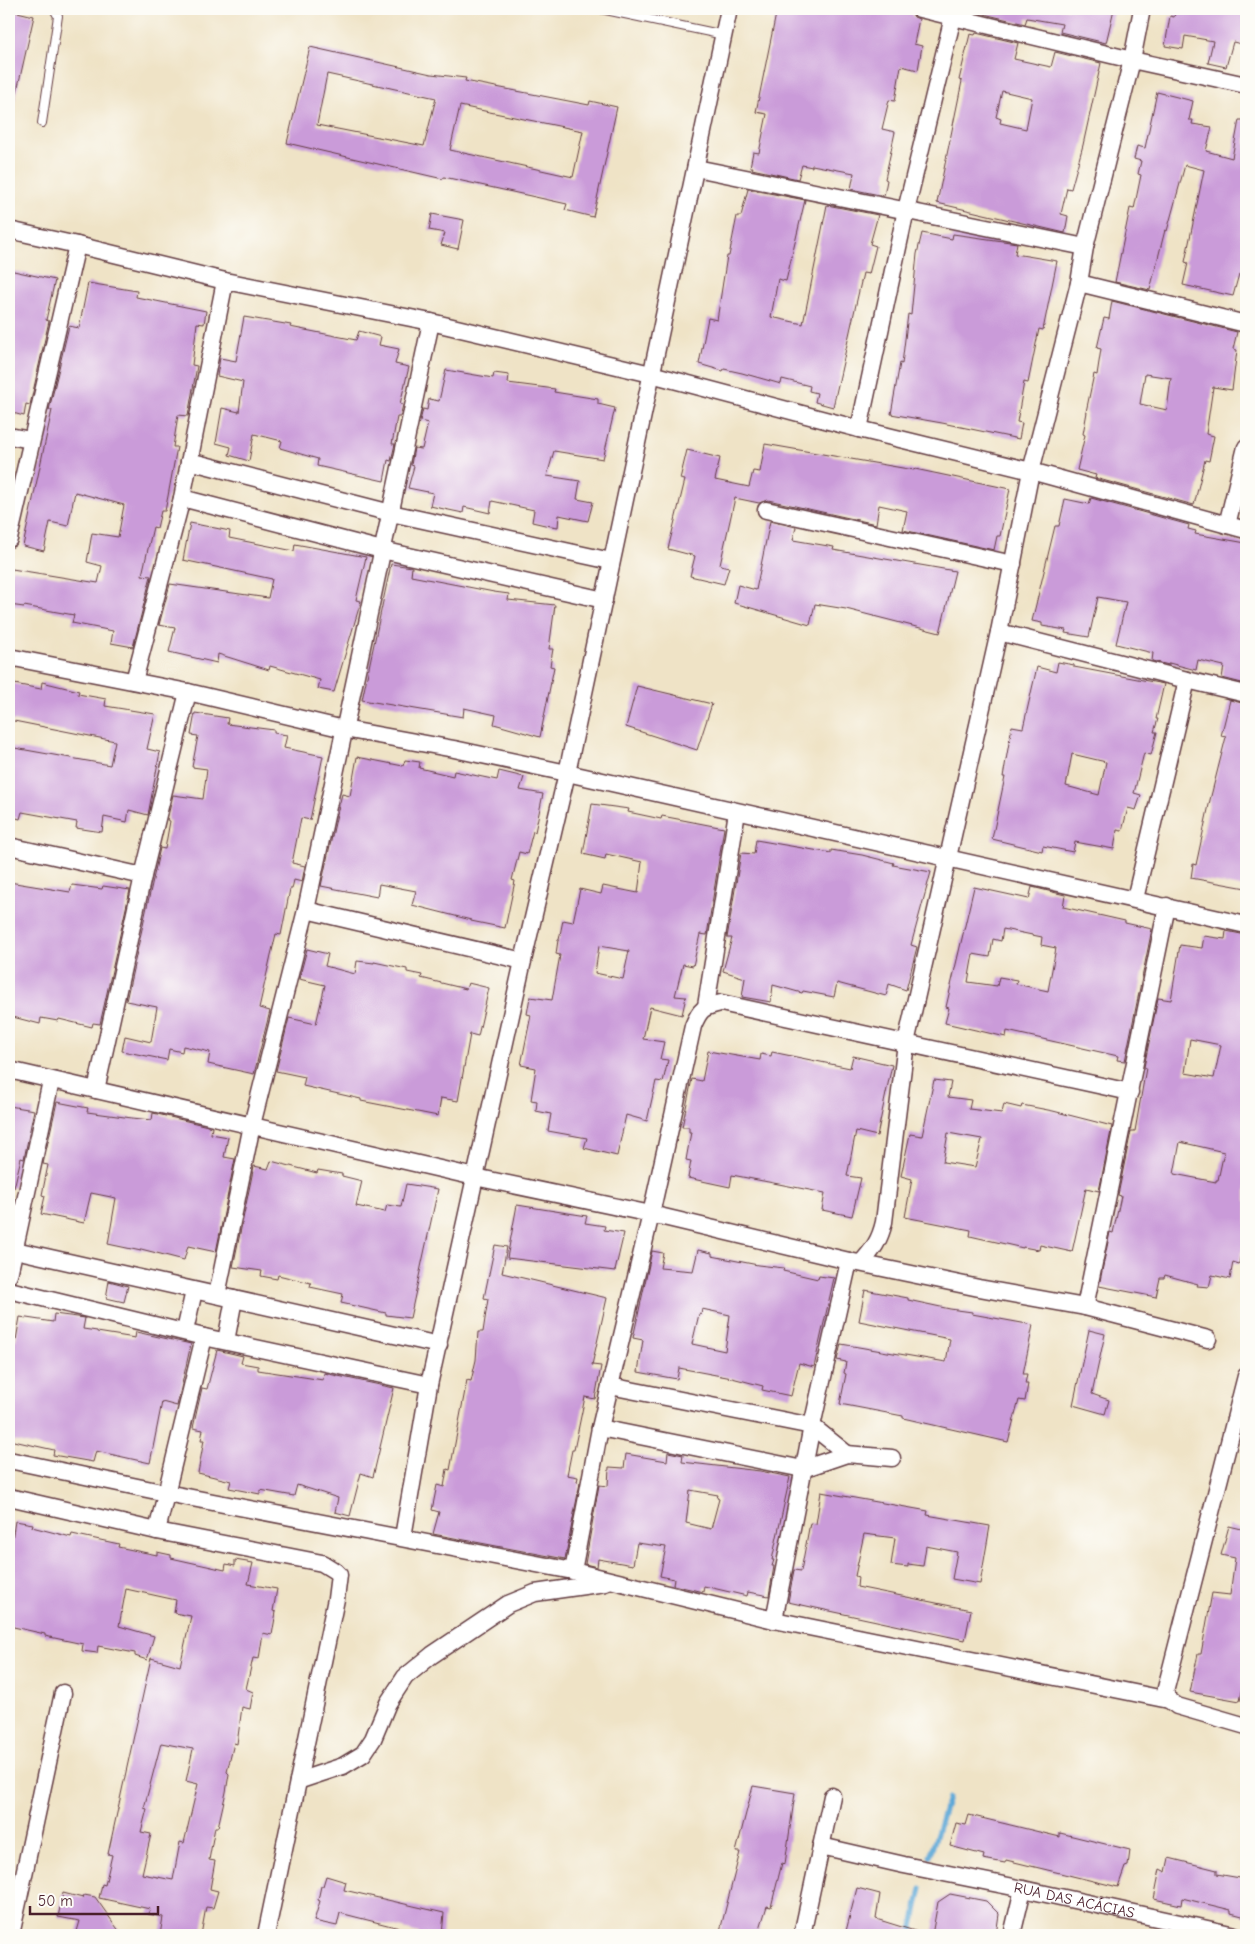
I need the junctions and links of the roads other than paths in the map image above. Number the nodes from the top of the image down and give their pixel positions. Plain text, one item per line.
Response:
1 (54, 9) edge
2 (601, 9) edge
3 (729, 9) edge
4 (920, 9) edge
5 (1142, 9) edge
6 (953, 17) junction
7 (724, 35) junction
8 (1132, 60) junction
9 (1246, 85) edge
10 (42, 123) dead end
11 (696, 168) junction
12 (906, 210) junction
13 (9, 230) edge
14 (77, 245) junction
15 (1085, 247) junction
16 (225, 281) junction
17 (1079, 283) junction
18 (431, 322) junction
19 (1246, 324) edge
20 (651, 374) junction
21 (859, 429) junction
22 (9, 436) edge
23 (30, 440) junction
24 (1246, 447) edge
25 (189, 461) junction
26 (1030, 471) junction
27 (182, 498) junction
28 (766, 510) dead end
29 (391, 514) junction
30 (1227, 524) junction
31 (1246, 530) edge
32 (9, 539) edge
33 (382, 550) junction
34 (611, 561) junction
35 (1013, 564) junction
36 (604, 600) junction
37 (999, 632) junction
38 (9, 657) edge
39 (1187, 680) junction
40 (134, 681) junction
41 (188, 692) junction
42 (1246, 694) edge
43 (344, 729) junction
44 (567, 774) junction
45 (737, 812) junction
46 (9, 846) edge
47 (947, 859) junction
48 (143, 876) junction
49 (1135, 899) junction
50 (1167, 906) junction
51 (306, 910) junction
52 (1246, 925) edge
53 (523, 961) junction
54 (706, 1006) junction
55 (906, 1043) junction
56 (9, 1070) edge
57 (51, 1081) junction
58 (96, 1090) junction
59 (1130, 1092) junction
60 (252, 1125) junction
61 (475, 1177) junction
62 (652, 1214) junction
63 (15, 1250) junction
64 (855, 1262) junction
65 (9, 1274) edge
66 (9, 1290) edge
67 (194, 1291) junction
68 (217, 1295) junction
69 (234, 1299) junction
70 (1085, 1307) junction
71 (185, 1331) junction
72 (204, 1337) junction
73 (1208, 1339) dead end
74 (226, 1341) junction
75 (438, 1345) junction
76 (1246, 1376) edge
77 (429, 1385) junction
78 (610, 1386) junction
79 (812, 1426) junction
80 (600, 1428) junction
81 (848, 1454) junction
82 (892, 1458) dead end
83 (9, 1460) edge
84 (803, 1469) junction
85 (166, 1493) junction
86 (9, 1497) edge
87 (157, 1531) junction
88 (403, 1537) junction
89 (573, 1571) junction
90 (615, 1582) junction
91 (774, 1620) junction
92 (64, 1694) dead end
93 (1169, 1700) junction
94 (1246, 1726) edge
95 (298, 1781) junction
96 (832, 1796) dead end
97 (821, 1846) junction
98 (1023, 1889) junction
99 (11, 1935) edge
100 (266, 1935) edge
101 (802, 1935) edge
102 (1012, 1935) edge
103 (1235, 1935) edge

1 - 10 lane
2 - 7 lane
3 - 7 street
4 - 6 street
5 - 8 street
6 - 8 street
6 - 12 street
7 - 11 street
8 - 9 street
8 - 15 street
11 - 12 street
11 - 20 street
12 - 15 street
12 - 21 street
13 - 14 street
14 - 16 street
14 - 23 street
15 - 17 street
16 - 18 street
16 - 25 street
17 - 19 street
17 - 26 street
18 - 20 street
18 - 29 street
20 - 21 street
20 - 34 street
21 - 26 street
22 - 23 street
23 - 32 street
24 - 30 street
25 - 27 street
25 - 29 street
26 - 30 street
26 - 35 street
27 - 33 street
27 - 40 street
28 - 35 street
29 - 33 street
29 - 34 street
30 - 31 street
33 - 36 street
33 - 43 street
34 - 36 street
35 - 37 street
36 - 44 street
37 - 39 street
37 - 47 street
38 - 40 street
39 - 42 street
39 - 49 street
40 - 41 street
41 - 43 street
41 - 48 street
43 - 44 street
43 - 51 street
44 - 45 street
44 - 53 street
45 - 47 street
45 - 54 street
46 - 48 street
47 - 49 street
47 - 55 street
48 - 58 street
49 - 50 street
50 - 52 street
50 - 59 street
51 - 53 street
51 - 60 street
53 - 61 street
54 - 55 street
54 - 62 street
55 - 59 street
55 - 64 street
56 - 57 street
57 - 58 street
57 - 63 street
58 - 60 street
59 - 70 street
60 - 61 street
60 - 68 street
61 - 62 street
61 - 75 street
62 - 64 street
62 - 78 street
63 - 65 street
63 - 67 street
64 - 70 street
64 - 79 street
66 - 71 street
67 - 68 street
67 - 71 street
68 - 69 street
69 - 74 street
69 - 75 street
70 - 73 street
71 - 72 street
72 - 74 street
72 - 85 street
74 - 77 street
75 - 77 street
76 - 93 street
77 - 88 street
78 - 79 street
78 - 80 street
79 - 81 street
79 - 84 street
80 - 84 street
80 - 89 street
81 - 82 street
81 - 84 street
83 - 85 street
84 - 91 street
85 - 87 street
85 - 88 street
86 - 87 street
87 - 95 street
88 - 89 street
89 - 90 street
90 - 91 street
90 - 95 street
91 - 93 street
92 - 99 street
93 - 94 street
95 - 100 street
96 - 97 street
97 - 98 street, RUA DAS ACÁCIAS
97 - 101 street
98 - 102 street
98 - 103 street, RUA DAS ACÁCIAS

